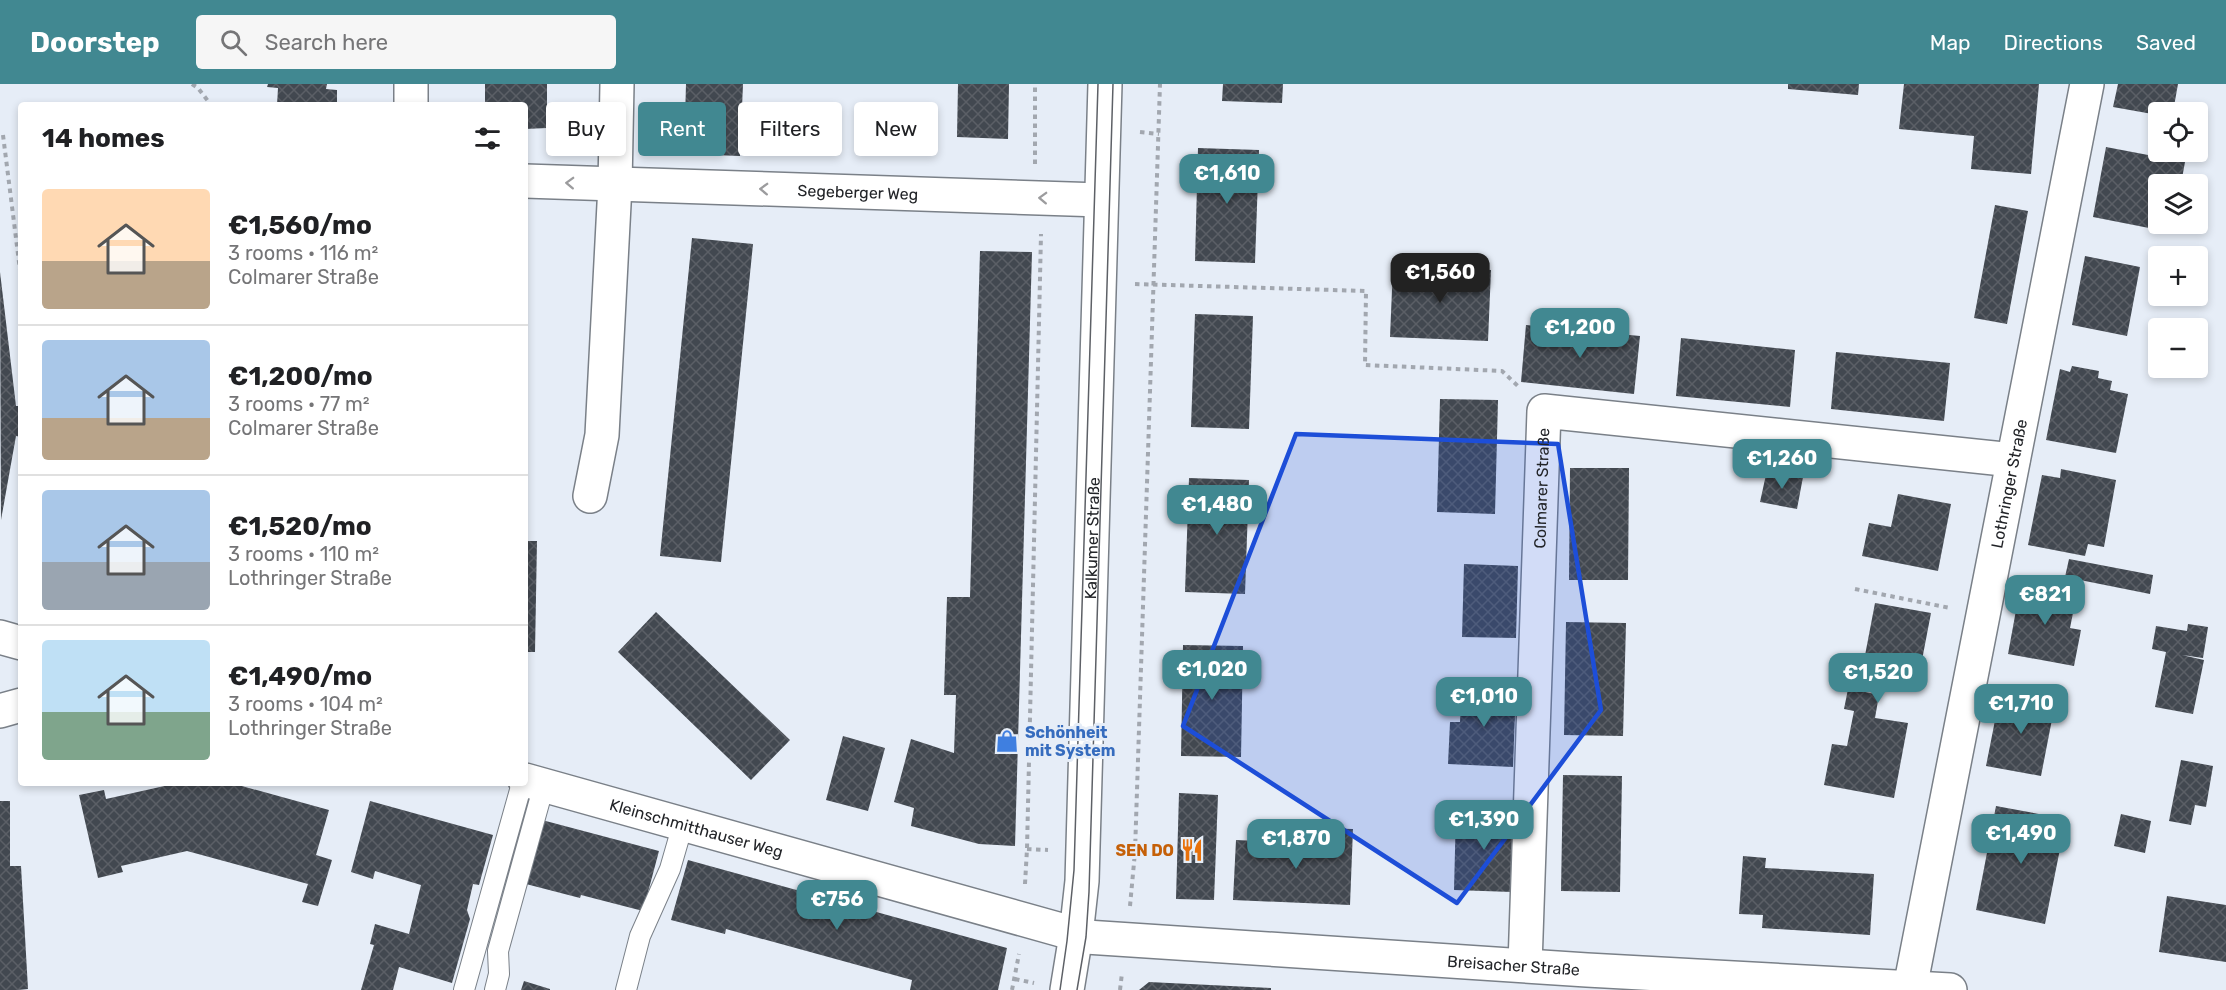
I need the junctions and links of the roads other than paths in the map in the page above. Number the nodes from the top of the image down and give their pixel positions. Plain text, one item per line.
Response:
1 (411, 84) edge
2 (617, 84) edge
3 (1105, 84) edge
4 (2086, 84) edge
5 (411, 102) edge
6 (528, 181) edge
7 (615, 184) junction
8 (1101, 200) junction
9 (2013, 460) junction
10 (590, 495) dead end
11 (0, 637) edge
12 (18, 642) edge
13 (18, 706) edge
14 (0, 711) edge
15 (530, 783) edge
16 (683, 824) junction
17 (1076, 935) junction
18 (1525, 965) junction
19 (1586, 980) edge
20 (1910, 988) junction
21 (464, 990) edge
22 (495, 990) edge
23 (626, 990) edge
24 (1067, 990) edge
25 (1950, 990) edge

1 - 5 street
2 - 7 street
3 - 8 street, Kalkumer Straße
4 - 9 street, Lothringer Straße
7 -> 6 street, Segeberger Weg
8 -> 7 street, Segeberger Weg
7 - 10 street
8 - 17 street, Kalkumer Straße
9 - 18 street, Colmarer Straße
9 - 20 street, Lothringer Straße
11 - 12 street
13 - 14 street
15 - 16 street, Kleinschmitthauser Weg
15 - 21 lane
15 - 22 lane
16 - 17 street, Kleinschmitthauser Weg
16 - 23 lane
17 - 18 street, Breisacher Straße
17 - 24 street, Kalkumer Straße
18 - 19 street, Breisacher Straße
19 - 20 street, Breisacher Straße
20 - 25 street, Breisacher Straße

